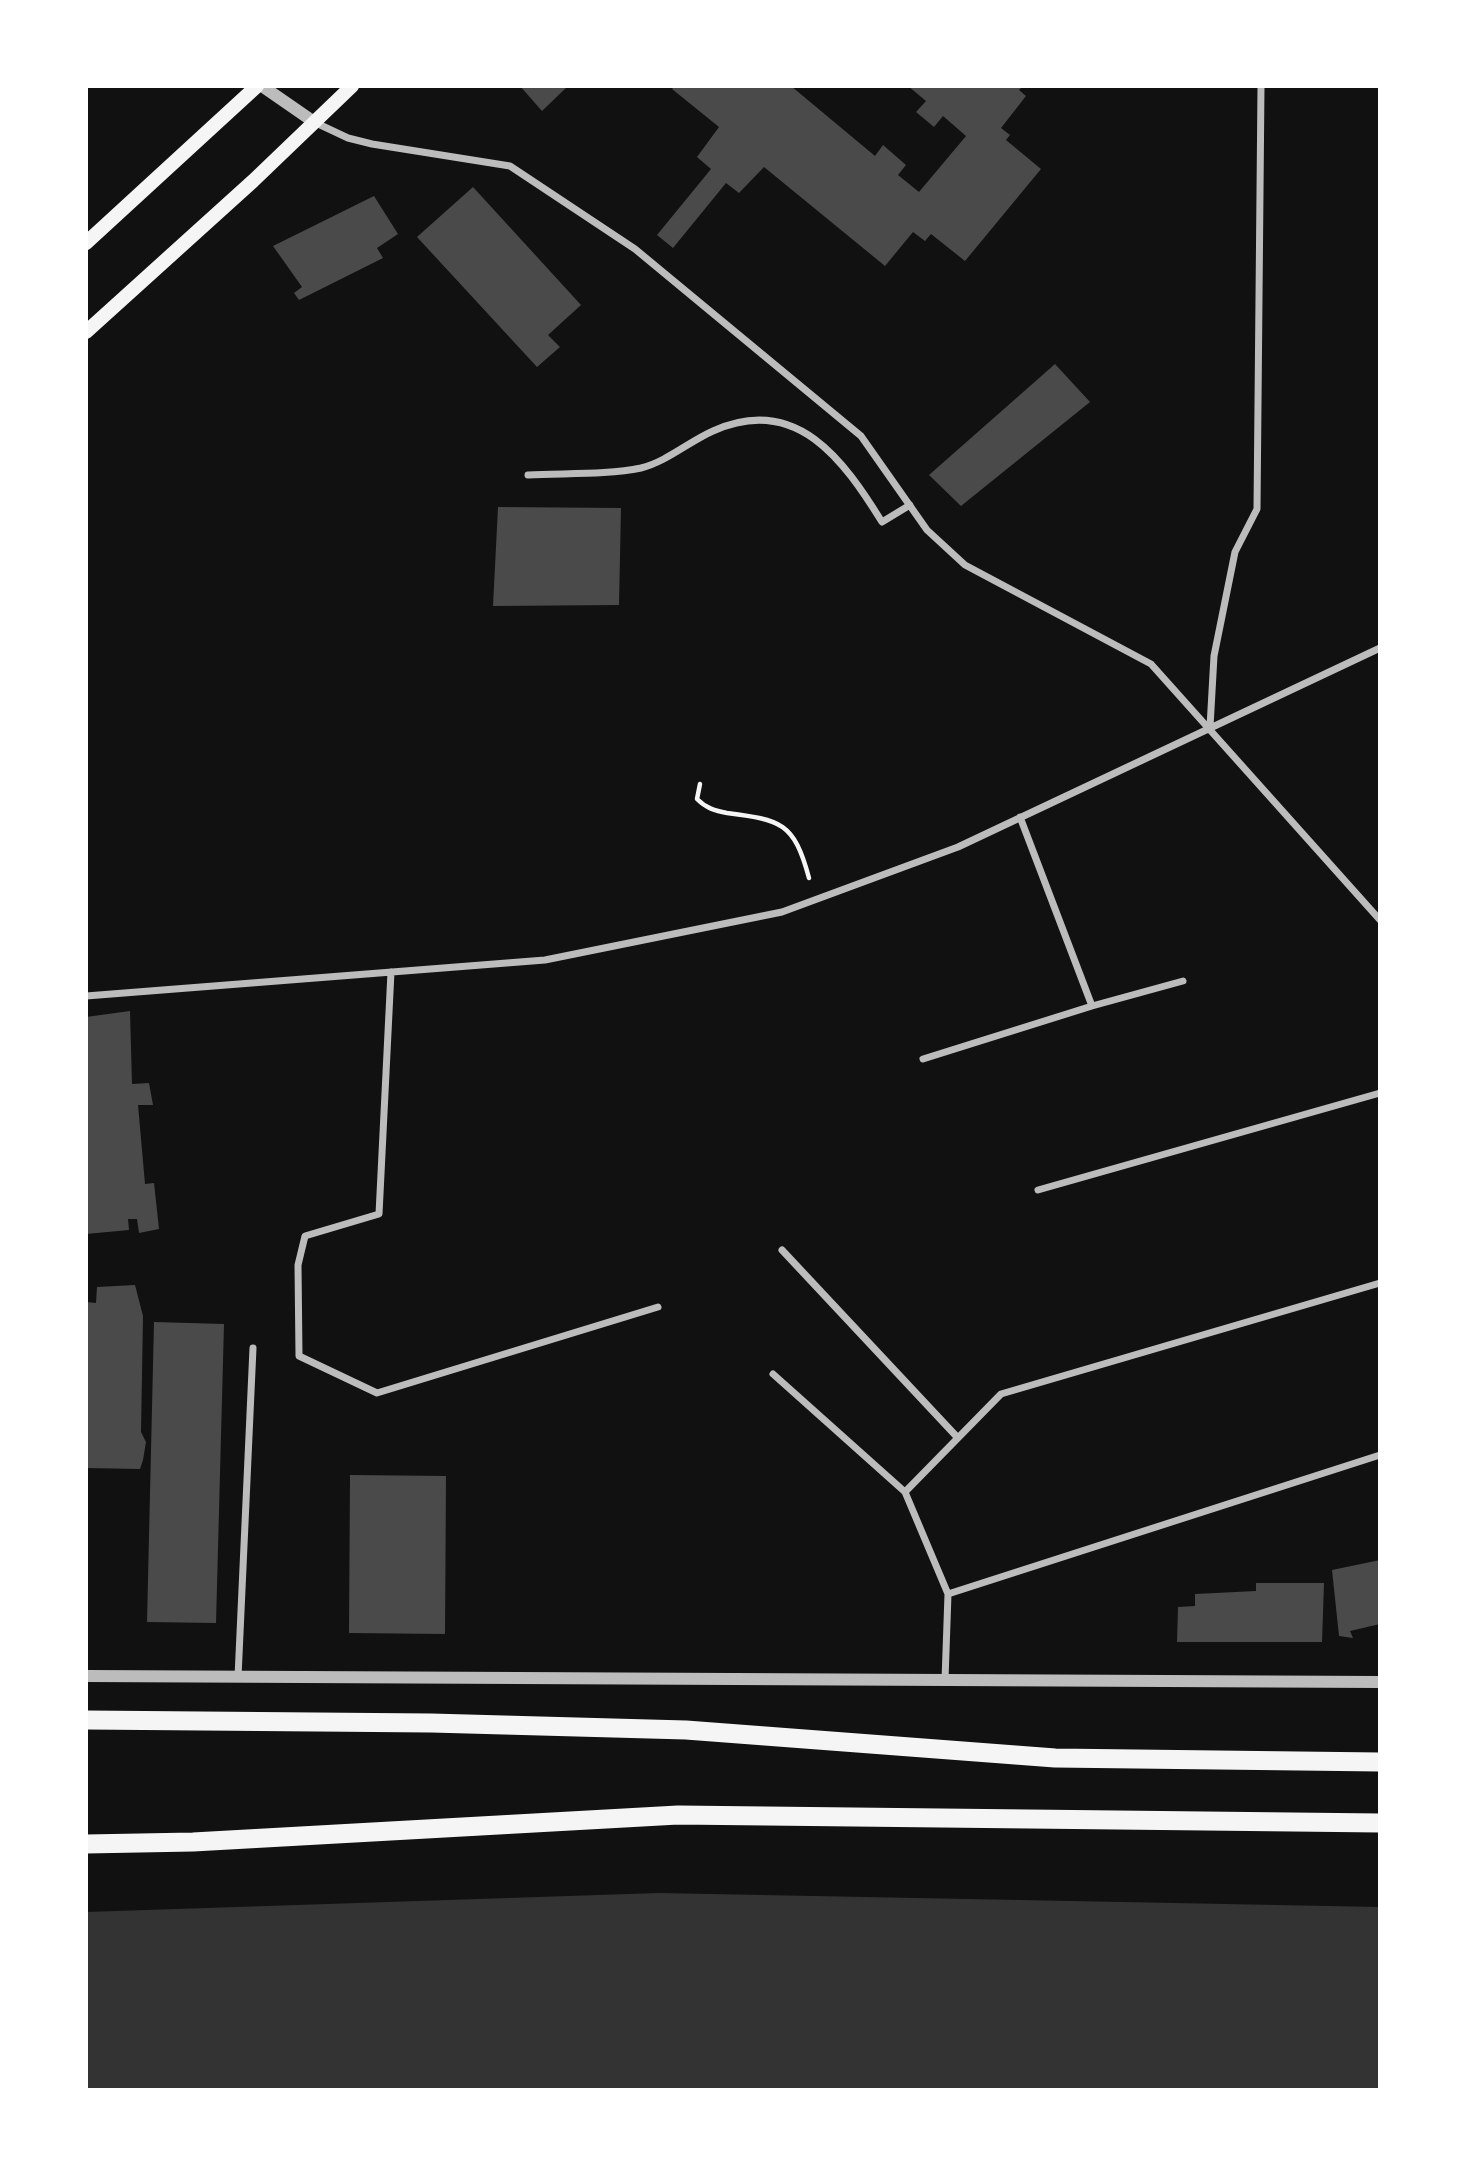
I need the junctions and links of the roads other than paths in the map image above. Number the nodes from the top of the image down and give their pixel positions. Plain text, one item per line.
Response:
1 (257, 86) edge
2 (262, 86) edge
3 (352, 86) edge
4 (1261, 86) edge
5 (314, 122) junction
6 (86, 243) edge
7 (86, 332) edge
8 (528, 475) dead end
9 (910, 505) junction
10 (1380, 648) edge
11 (1210, 727) junction
12 (1020, 817) junction
13 (1380, 920) edge
14 (391, 972) junction
15 (1183, 981) dead end
16 (86, 996) edge
17 (1092, 1006) junction
18 (923, 1059) dead end
19 (1380, 1093) edge
20 (1038, 1190) dead end
21 (782, 1250) dead end
22 (1380, 1283) edge
23 (658, 1307) dead end
24 (253, 1348) dead end
25 (773, 1374) dead end
26 (958, 1438) junction
27 (1380, 1455) edge
28 (905, 1492) junction
29 (947, 1594) junction
30 (86, 1676) edge
31 (238, 1677) junction
32 (945, 1681) junction
33 (1380, 1682) edge
34 (86, 1720) edge
35 (1380, 1762) edge
36 (1380, 1822) edge
37 (86, 1844) edge

1 - 6 main road
2 - 5 street
3 - 5 main road
4 - 11 street
5 - 7 main road
5 - 9 street
8 - 9 street
9 - 11 street
10 - 11 street
11 - 12 street
11 - 13 street
12 - 14 street
12 - 17 street
14 - 16 street
14 - 23 street
15 - 17 street
17 - 18 street
19 - 20 street
21 - 26 street
22 - 26 street
24 - 31 street
25 - 28 street
26 - 28 street
27 - 29 street
28 - 29 street
29 - 32 street
30 - 31 street
31 - 32 street
32 - 33 street
34 - 35 highway
36 - 37 highway

